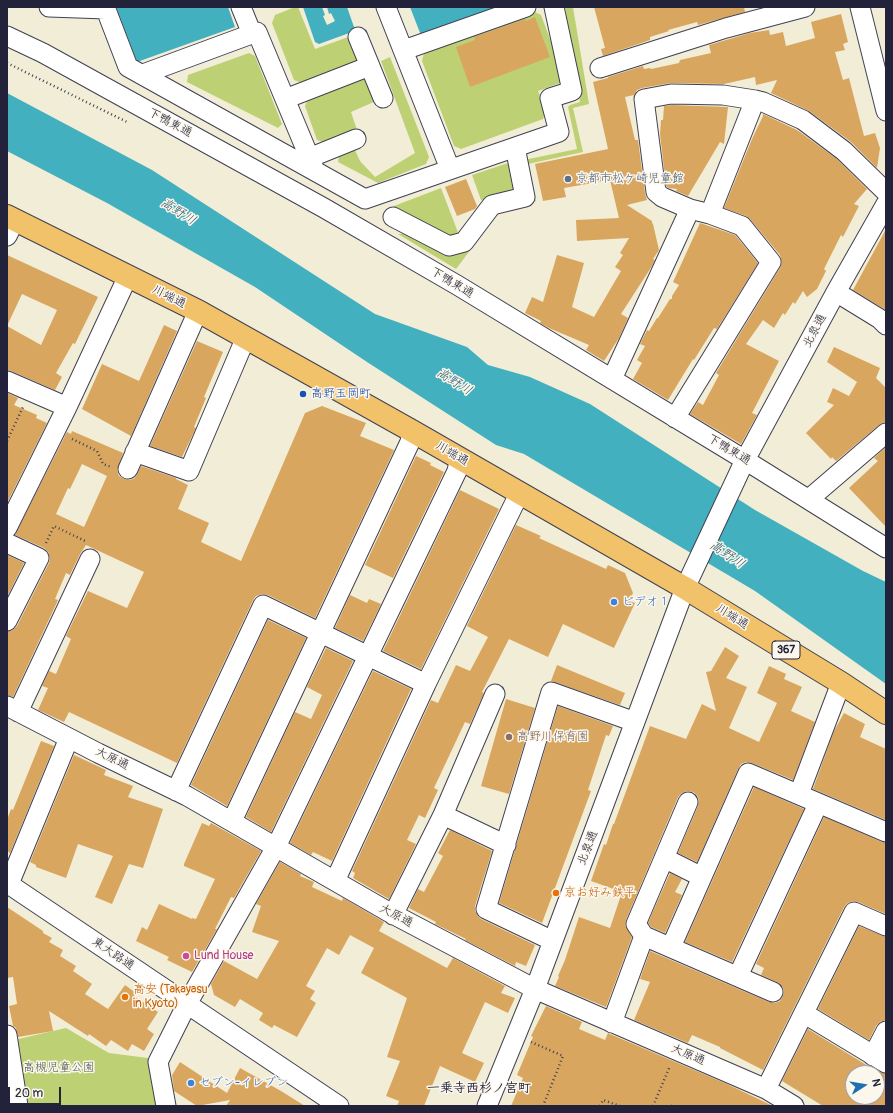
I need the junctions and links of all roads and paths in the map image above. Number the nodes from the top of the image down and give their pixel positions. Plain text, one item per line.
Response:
1 (48, 7) edge
2 (241, 7) edge
3 (386, 7) edge
4 (526, 7) edge
5 (554, 7) edge
6 (805, 7) edge
7 (860, 7) edge
8 (106, 8) edge
9 (252, 34) junction
10 (7, 36) edge
11 (358, 37) dead end
12 (404, 50) junction
13 (370, 66) junction
14 (600, 68) dead end
15 (143, 74) junction
16 (383, 98) dead end
17 (285, 99) junction
18 (755, 100) junction
19 (886, 111) edge
20 (356, 139) dead end
21 (515, 147) junction
22 (312, 164) junction
23 (450, 169) junction
24 (886, 192) edge
25 (886, 204) edge
26 (690, 209) junction
27 (710, 214) junction
28 (393, 217) dead end
29 (10, 224) edge
30 (128, 276) junction
31 (836, 292) junction
32 (198, 311) junction
33 (886, 325) edge
34 (246, 338) junction
35 (612, 379) junction
36 (7, 381) edge
37 (31, 392) junction
38 (67, 407) junction
39 (675, 418) junction
40 (56, 431) junction
41 (412, 431) junction
42 (886, 434) edge
43 (7, 441) edge
44 (460, 458) junction
45 (132, 460) junction
46 (742, 467) junction
47 (520, 492) junction
48 (809, 499) junction
49 (54, 526) dead end
50 (7, 528) edge
51 (7, 543) edge
52 (886, 548) edge
53 (90, 559) joint
54 (685, 588) junction
55 (7, 621) edge
56 (320, 633) junction
57 (369, 656) junction
58 (841, 683) junction
59 (426, 684) junction
60 (495, 694) dead end
61 (13, 709) edge
62 (886, 713) edge
63 (635, 722) junction
64 (69, 738) junction
65 (176, 791) junction
66 (799, 794) junction
67 (688, 802) dead end
68 (818, 804) junction
69 (443, 815) junction
70 (232, 821) junction
71 (886, 832) edge
72 (506, 845) junction
73 (276, 847) junction
74 (664, 858) junction
75 (702, 876) junction
76 (334, 881) junction
77 (8, 883) edge
78 (393, 914) junction
79 (886, 926) edge
80 (644, 936) junction
81 (553, 941) junction
82 (670, 947) junction
83 (738, 976) junction
84 (535, 989) junction
85 (773, 992) dead end
86 (187, 1004) junction
87 (804, 1014) junction
88 (612, 1022) junction
89 (886, 1031) edge
90 (7, 1035) edge
91 (516, 1035) junction
92 (677, 1050) junction
93 (880, 1059) edge
94 (766, 1089) junction
95 (18, 1106) edge
96 (166, 1106) edge
97 (340, 1106) edge
98 (487, 1106) edge
99 (543, 1106) edge
100 (600, 1106) edge
101 (620, 1106) edge
102 (653, 1106) edge
103 (794, 1106) edge

1 - 8 street
2 - 9 street
3 - 12 street
4 - 12 street
5 - 21 street
6 - 14 street
7 - 19 street
8 - 15 street
9 - 15 street
9 - 17 street
10 - 35 street, 下鴨東通
11 - 13 street
12 - 23 street
13 - 16 street
13 - 17 street
15 - 22 street
17 - 22 street
18 - 24 street
18 - 26 street
18 - 27 street
20 - 22 street
21 - 23 street
21 - 28 street
22 - 23 street
25 - 31 street, 北泉通
26 - 27 street
26 - 35 street
27 - 39 street
29 - 30 highway, 川端通 / 367
30 - 32 highway, 川端通 / 367
30 - 38 street
31 - 33 street
31 - 46 street, 北泉通
32 - 34 highway, 川端通 / 367
32 - 45 street
34 - 41 highway, 川端通 / 367
34 - 45 street
35 - 39 street, 下鴨東通
36 - 37 street
37 - 38 street
37 - 43 path
38 - 40 street
39 - 46 street, 下鴨東通
40 - 45 path
40 - 50 street
41 - 44 highway, 川端通 / 367
41 - 56 street
42 - 48 street
44 - 47 highway, 川端通 / 367
44 - 57 street
46 - 48 street, 下鴨東通
46 - 54 street, 北泉通
47 - 54 highway, 川端通 / 367
47 - 59 street
48 - 52 street, 下鴨東通
49 - 53 path
51 - 55 street
53 - 61 street
54 - 58 highway, 川端通 / 367
54 - 63 street, 北泉通
56 - 57 street
56 - 65 street
56 - 70 street
57 - 59 street
57 - 73 street
58 - 62 highway, 川端通 / 367
58 - 66 street
59 - 76 street
60 - 69 street
61 - 64 street, 大原通
63 - 72 street
63 - 81 street, 北泉通
64 - 65 street, 大原通
64 - 77 street
65 - 70 street, 大原通
66 - 68 street
66 - 75 street
67 - 74 street
68 - 71 street
68 - 83 street
69 - 72 street
69 - 78 street
70 - 73 street, 大原通
72 - 81 street
73 - 76 street, 大原通
73 - 86 street
74 - 75 street
74 - 80 street
75 - 82 street
76 - 78 street, 大原通
77 - 86 street, 東大路通
78 - 84 street, 大原通
79 - 87 street
80 - 82 street
80 - 88 street
81 - 84 street, 北泉通
82 - 83 street
83 - 85 street
84 - 88 street, 大原通
84 - 91 street, 北泉通
86 - 96 street
86 - 97 street, 東大路通
87 - 93 street
87 - 94 street
88 - 92 street, 大原通
89 - 93 street
90 - 95 street
91 - 98 street, 北泉通
91 - 99 path
92 - 94 street, 大原通
92 - 102 path
94 - 103 street, 大原通
100 - 101 path

